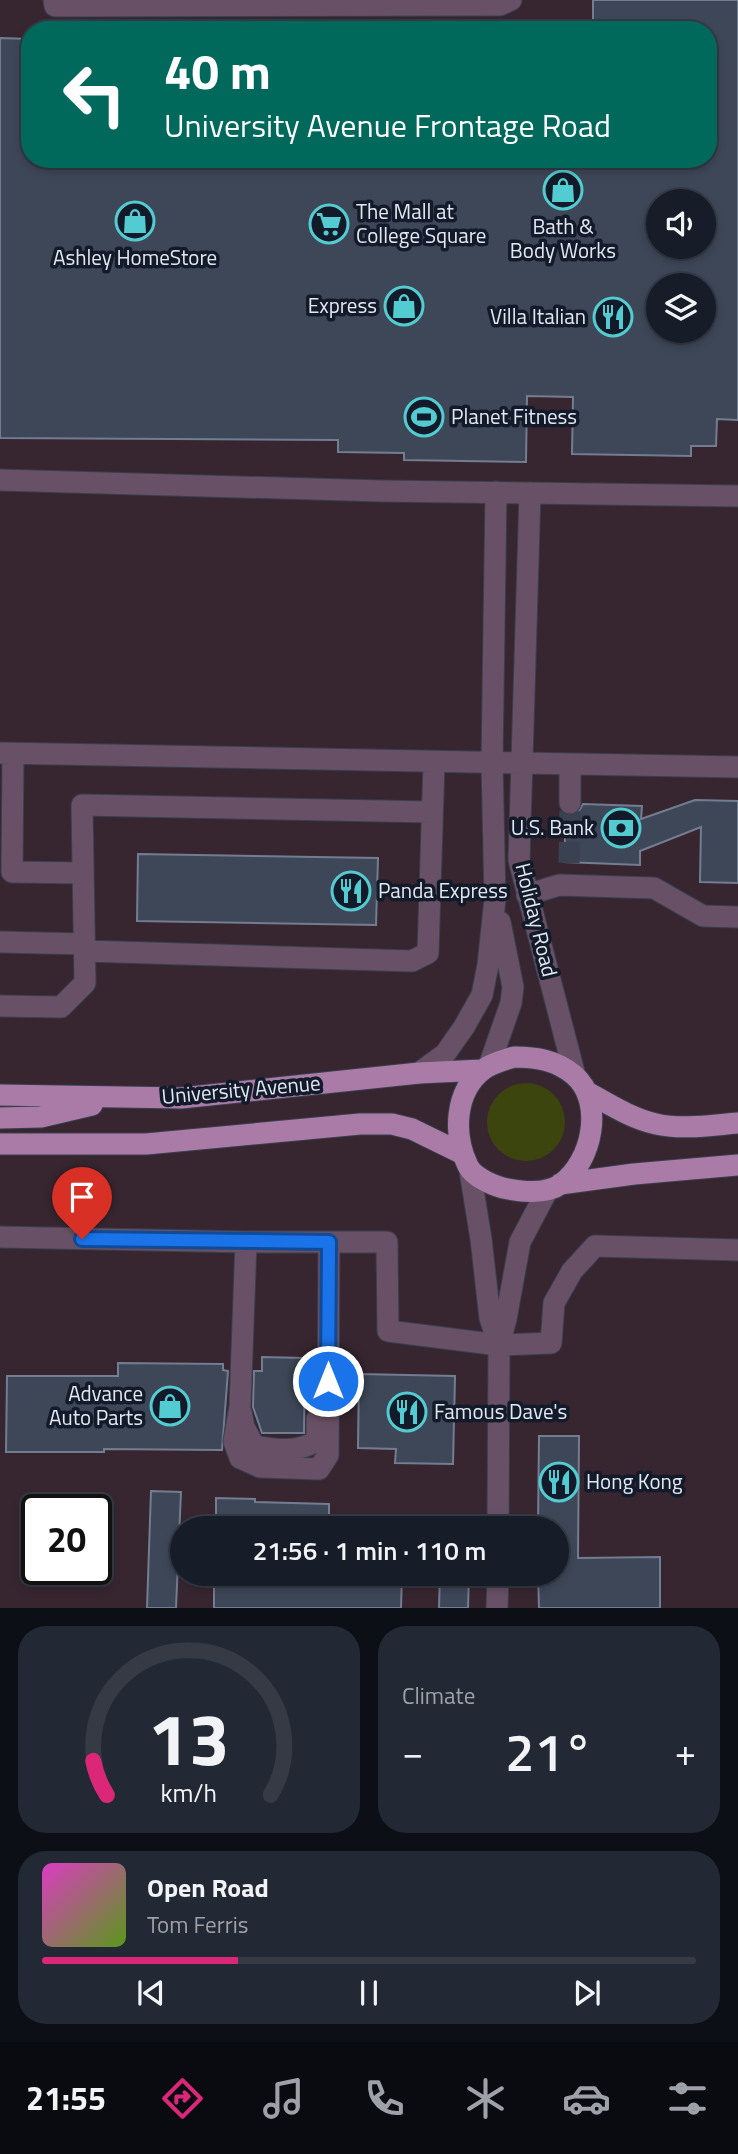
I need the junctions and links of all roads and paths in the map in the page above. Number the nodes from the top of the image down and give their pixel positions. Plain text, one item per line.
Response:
1 (54, 0) edge
2 (511, 0) edge
3 (0, 480) edge
4 (496, 492) junction
5 (530, 493) junction
6 (738, 496) edge
7 (6, 754) edge
8 (492, 762) junction
9 (521, 762) junction
10 (434, 763) junction
11 (570, 764) junction
12 (738, 767) edge
13 (570, 803) tunnel mouth
14 (432, 812) junction
15 (569, 863) tunnel mouth
16 (82, 873) junction
17 (568, 885) junction
18 (527, 895) junction
19 (495, 899) junction
20 (738, 916) edge
21 (0, 942) edge
22 (85, 948) junction
23 (0, 1006) edge
24 (485, 1068) junction
25 (419, 1073) junction
26 (581, 1084) junction
27 (0, 1095) edge
28 (121, 1097) junction
29 (0, 1118) edge
30 (738, 1123) edge
31 (0, 1144) edge
32 (466, 1162) junction
33 (738, 1165) edge
34 (554, 1187) junction
35 (0, 1237) edge
36 (246, 1242) junction
37 (329, 1242) junction
38 (738, 1250) edge
39 (499, 1345) junction
40 (498, 1516) edge
41 (498, 1586) edge
42 (497, 1608) edge

1 - 2 street
3 - 4 street
4 - 5 street
4 - 8 street, Holiday Road
5 - 6 street
5 - 9 street, Holiday Road
7 - 10 street
7 - 16 street
8 - 9 street
8 - 10 street
8 - 19 street, Holiday Road
9 - 11 street
9 - 18 street, Holiday Road
10 - 14 street
11 - 12 street
11 - 13 street
14 - 16 street
14 - 22 street
15 - 17 street
16 - 22 street
17 - 18 street
17 - 20 street
18 - 26 street, Holiday Road
19 - 24 street, Holiday Road
19 - 25 street, Holiday Road
21 - 22 street
22 - 23 street
24 - 25 main road, University Avenue
24 - 26 main road
24 - 32 main road
25 - 28 main road, University Avenue
26 - 30 main road
26 - 34 main road
27 - 28 main road, University Avenue
28 - 29 main road
31 - 32 main road
32 - 34 main road
32 - 39 street
33 - 34 main road
34 - 39 street
35 - 36 street
36 - 37 street
36 - 37 street
37 - 39 street
38 - 39 street
39 - 40 street
41 - 42 street

